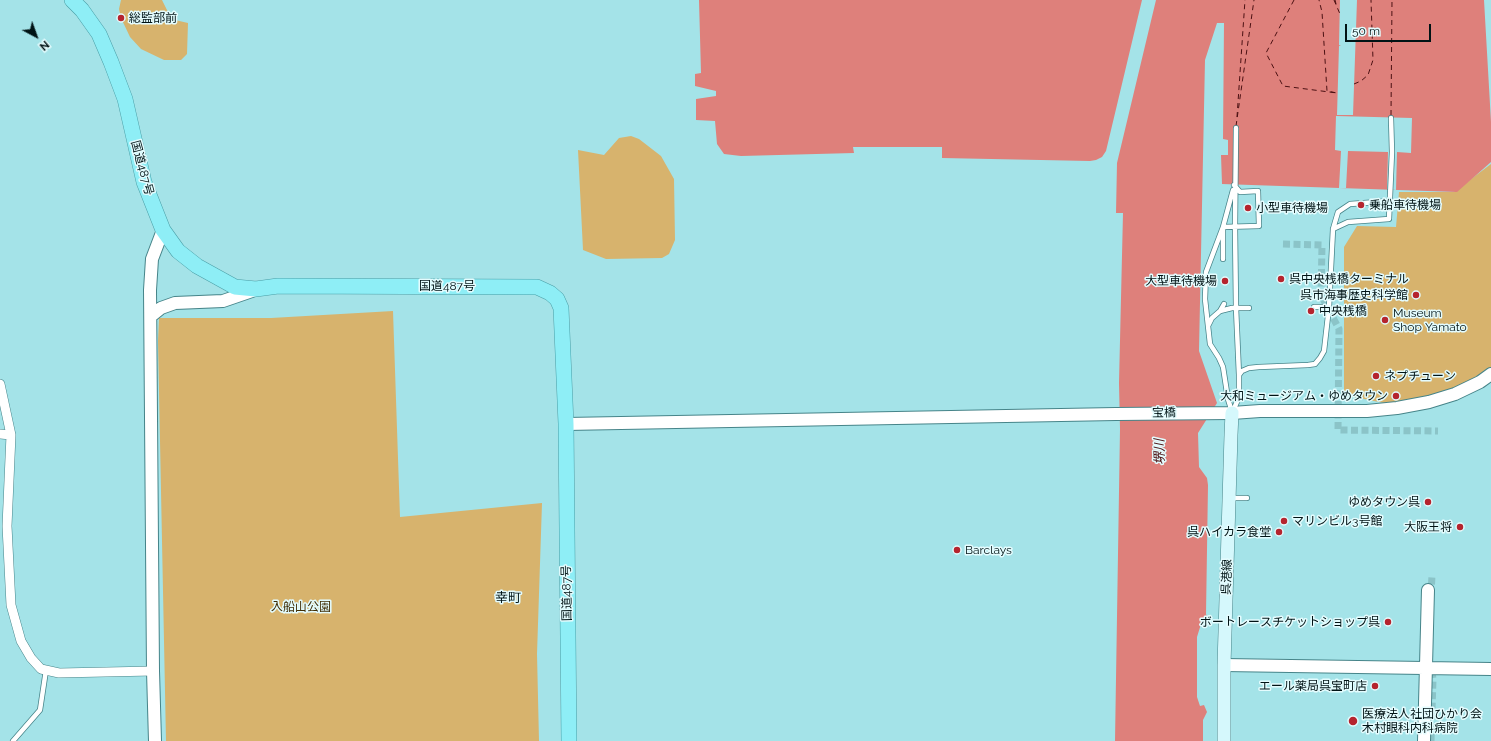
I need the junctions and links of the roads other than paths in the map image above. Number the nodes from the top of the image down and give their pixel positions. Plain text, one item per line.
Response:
1 (72, 0) edge
2 (1391, 118) dead end
3 (1236, 128) dead end
4 (1234, 185) junction
5 (1390, 201) junction
6 (1223, 227) junction
7 (1235, 227) junction
8 (163, 230) junction
9 (1333, 230) junction
10 (1223, 259) dead end
11 (256, 289) junction
12 (1224, 304) dead end
13 (1314, 307) dead end
14 (1329, 307) junction
15 (1236, 308) junction
16 (1249, 308) dead end
17 (1220, 311) junction
18 (151, 316) junction
19 (1208, 326) junction
20 (1491, 374) edge
21 (1240, 375) junction
22 (0, 384) edge
23 (2, 399) edge
24 (1232, 413) junction
25 (566, 424) junction
26 (0, 434) edge
27 (11, 435) junction
28 (1229, 498) junction
29 (1247, 498) dead end
30 (1428, 590) tunnel mouth
31 (1224, 665) junction
32 (1426, 668) junction
33 (1491, 669) edge
34 (46, 670) junction
35 (153, 671) junction
36 (13, 741) edge
37 (155, 741) edge
38 (569, 741) edge
39 (1224, 741) edge
40 (1424, 741) edge

1 - 8 highway, 国道487号
2 - 5 lane
3 - 4 lane
4 - 6 lane
4 - 7 lane
4 - 7 lane
5 - 9 lane
5 - 9 lane
6 - 7 lane
6 - 10 lane
6 - 19 lane
7 - 15 lane
8 - 11 highway, 国道487号
8 - 18 street
9 - 14 lane
11 - 18 street
11 - 25 highway, 国道487号
12 - 17 lane
13 - 14 lane
14 - 21 lane
15 - 16 lane
15 - 17 lane
15 - 21 lane
17 - 19 lane
18 - 35 street
19 - 24 lane
20 - 24 street, 宝橋
21 - 24 lane
22 - 23 street
23 - 27 street
24 - 25 street, 宝橋
24 - 28 main road, 呉港線
25 - 38 highway, 国道487号
26 - 27 street
27 - 34 street
28 - 29 lane
28 - 31 main road, 呉港線
30 - 32 street
31 - 32 street
31 - 39 main road, 呉港線
32 - 33 street
32 - 40 street
34 - 35 street
34 - 36 lane
35 - 37 street

